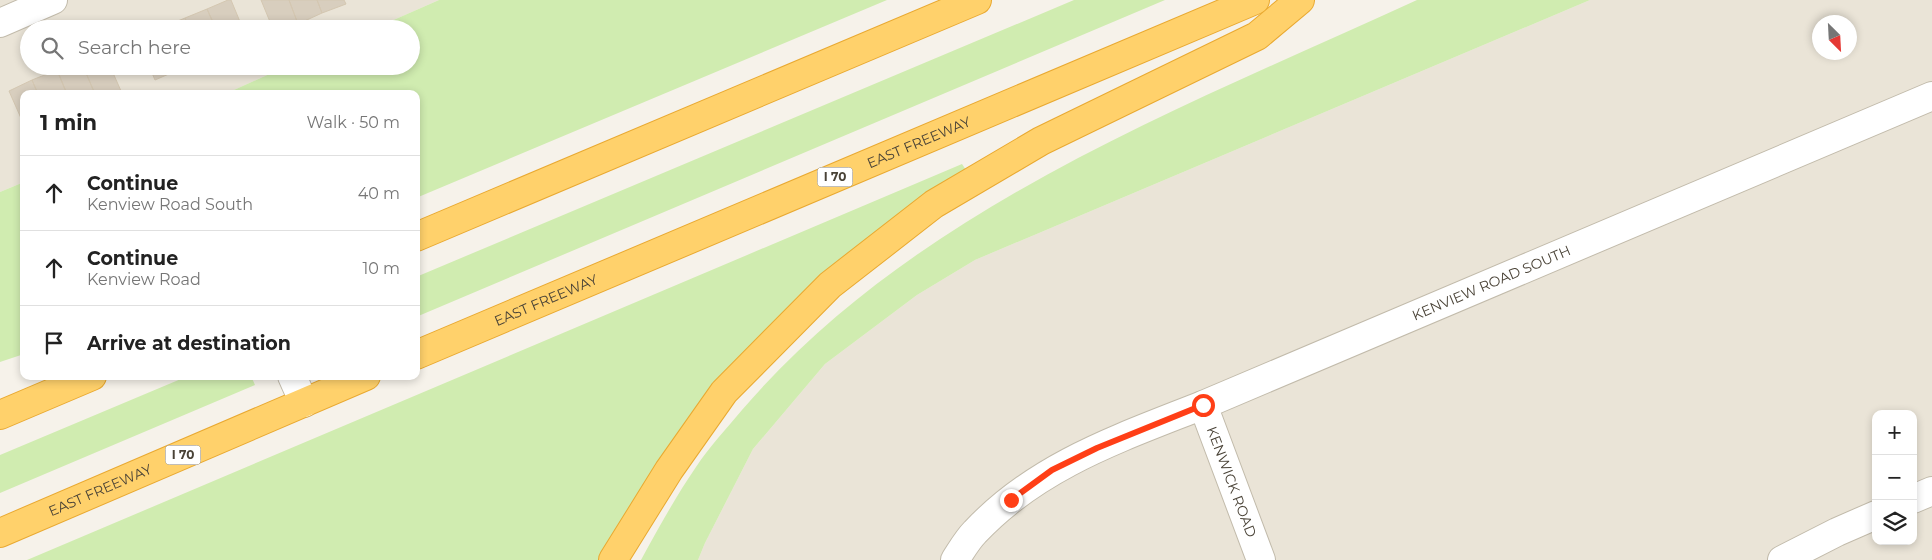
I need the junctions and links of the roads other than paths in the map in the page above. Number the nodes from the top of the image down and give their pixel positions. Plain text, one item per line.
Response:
1 (53, 0) edge
2 (977, 0) edge
3 (1255, 0) edge
4 (1300, 0) edge
5 (0, 23) edge
6 (1932, 96) edge
7 (420, 235) edge
8 (420, 353) edge
9 (83, 380) edge
10 (294, 380) edge
11 (357, 380) edge
12 (304, 403) junction
13 (1203, 405) junction
14 (0, 416) edge
15 (1932, 491) edge
16 (1917, 497) edge
17 (1872, 517) edge
18 (0, 533) edge
19 (614, 560) edge
20 (955, 560) edge
21 (1261, 560) edge
22 (1782, 560) edge

1 - 5 street
2 - 7 highway
3 - 8 highway, EAST FREEWAY / I 70
4 - 19 highway
6 - 13 street, KENVIEW ROAD SOUTH
9 - 14 highway
10 - 12 street
11 - 12 highway, EAST FREEWAY / I 70
12 - 18 highway, EAST FREEWAY / I 70
13 - 20 street, KENVIEW ROAD SOUTH
13 - 21 street, KENWICK ROAD
15 - 16 street
17 - 22 street

